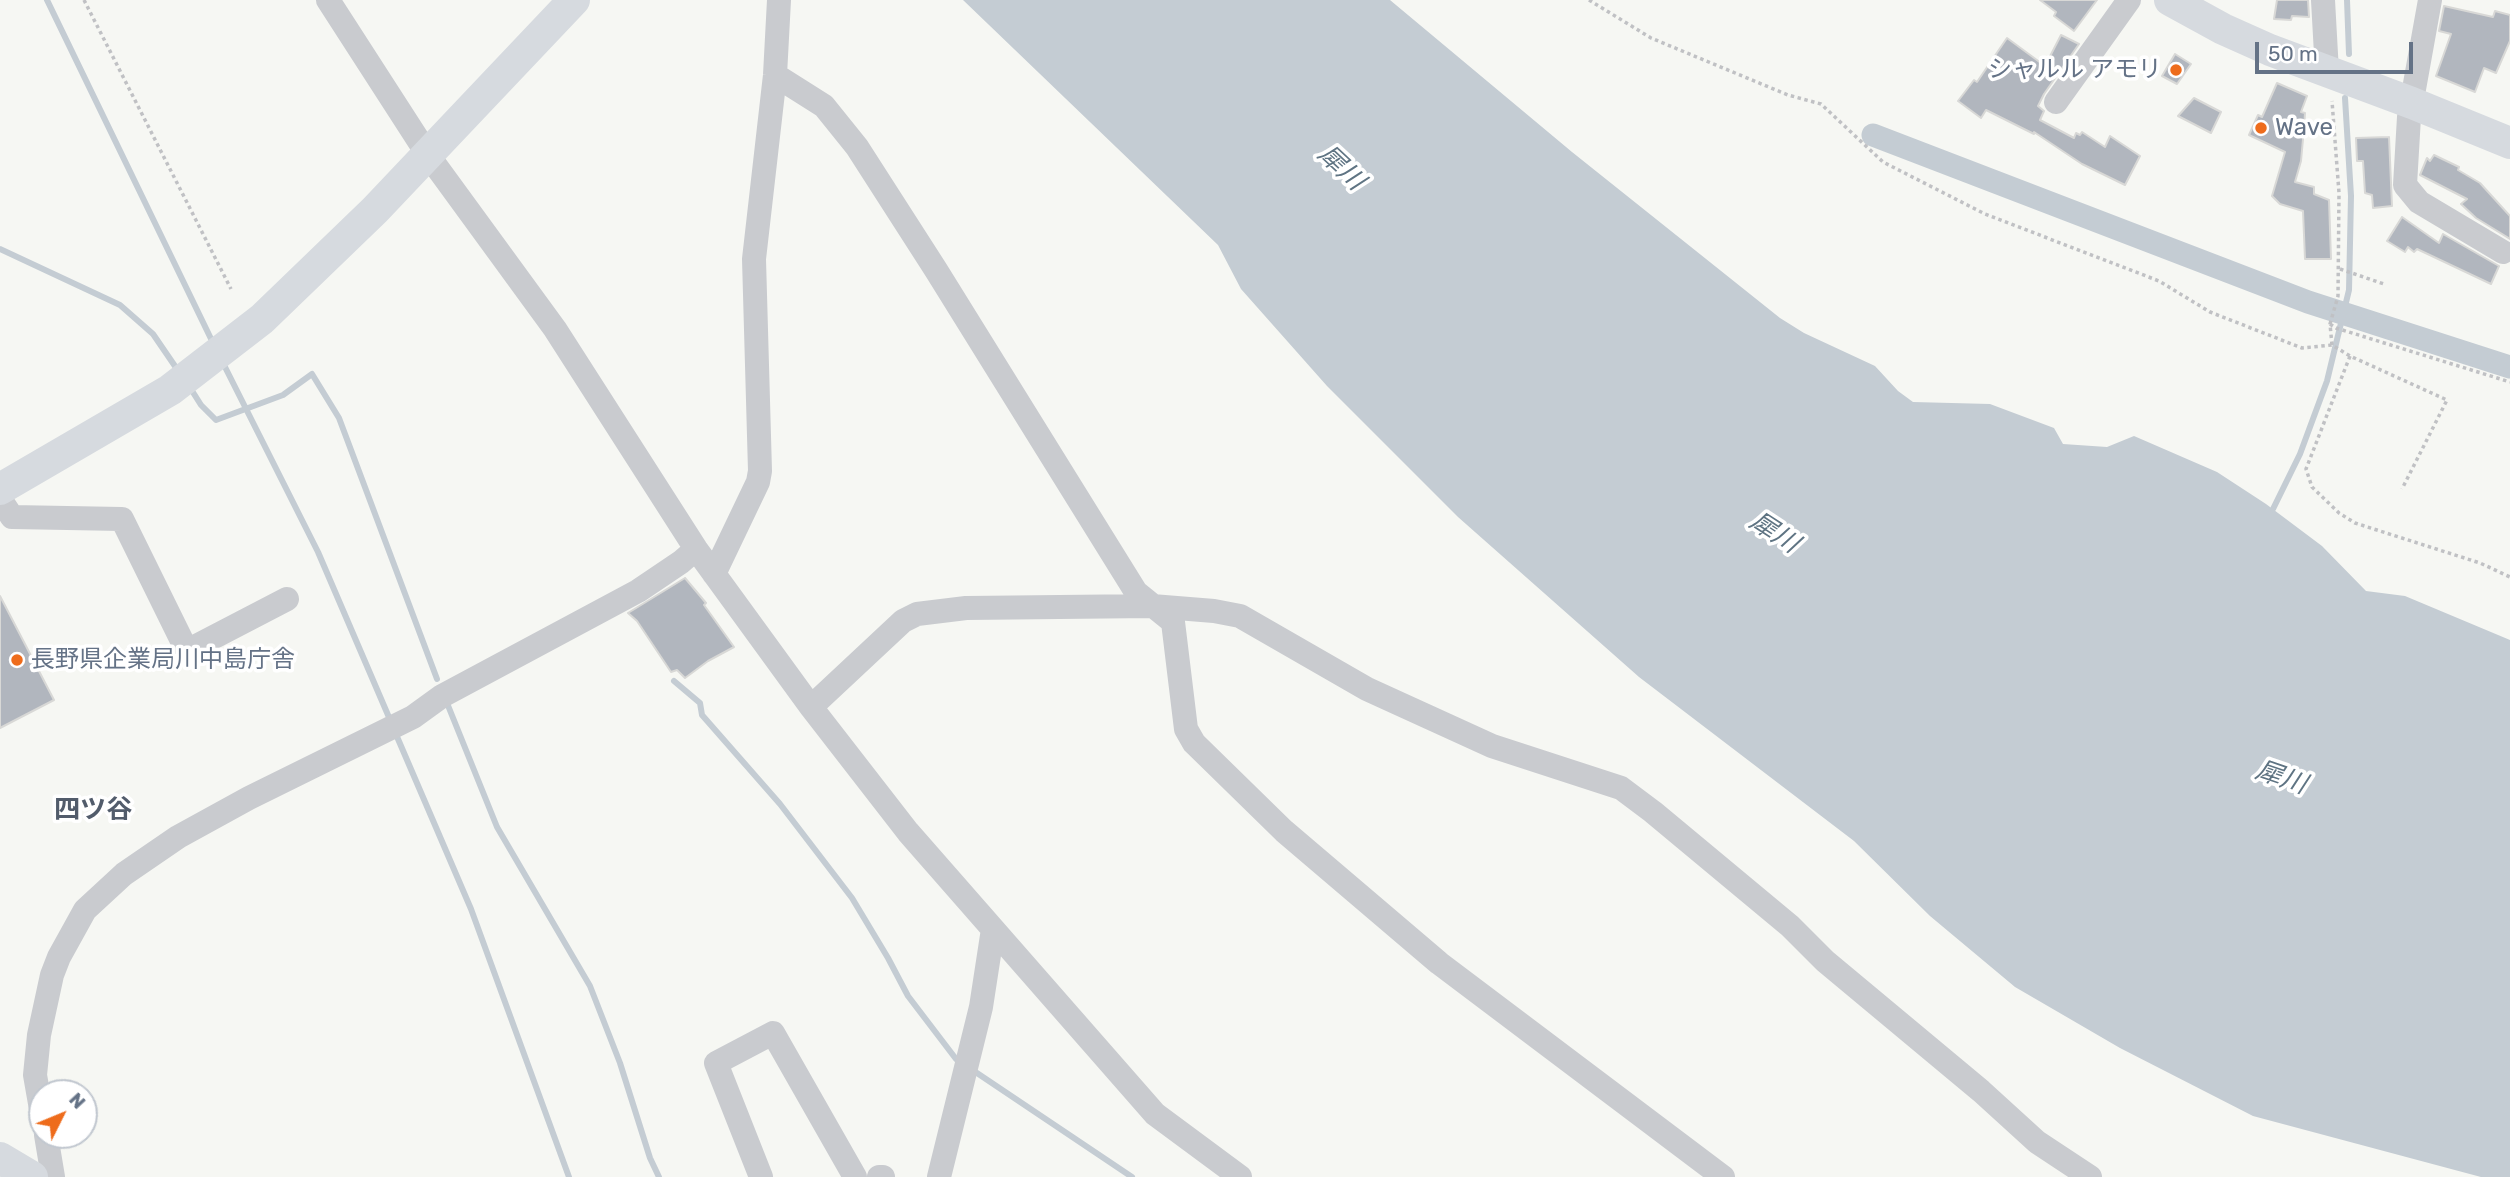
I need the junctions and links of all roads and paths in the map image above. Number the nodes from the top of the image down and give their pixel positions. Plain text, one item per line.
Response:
1 (84, 0) edge
2 (328, 0) edge
3 (574, 0) edge
4 (779, 0) edge
5 (1589, 0) edge
6 (2129, 0) edge
7 (2171, 0) edge
8 (2323, 0) edge
9 (2430, 0) edge
10 (2327, 72) junction
11 (775, 75) junction
12 (2054, 103) dead end
13 (2412, 103) junction
14 (2510, 143) edge
15 (433, 150) junction
16 (2503, 252) dead end
17 (2341, 270) junction
18 (2384, 284) dead end
19 (232, 289) dead end
20 (2330, 324) junction
21 (2332, 345) junction
22 (2350, 356) junction
23 (2510, 382) edge
24 (0, 489) edge
25 (2402, 489) dead end
26 (0, 499) edge
27 (696, 549) junction
28 (715, 574) junction
29 (2510, 577) edge
30 (287, 599) dead end
31 (1152, 606) junction
32 (811, 707) junction
33 (993, 929) junction
34 (35, 1079) edge
35 (48, 1149) edge
36 (0, 1158) edge
37 (32, 1177) edge
38 (53, 1177) edge
39 (761, 1177) edge
40 (855, 1177) edge
41 (939, 1177) edge
42 (1240, 1177) edge
43 (1723, 1177) edge
44 (2090, 1177) edge

1 - 19 path
2 - 15 street
3 - 15 main road
4 - 11 street
5 - 21 path
6 - 12 street
7 - 10 main road
8 - 10 street
9 - 13 street
10 - 13 main road
10 - 17 path
11 - 28 street
11 - 31 street
13 - 14 main road
13 - 16 street
15 - 24 main road
15 - 27 street
17 - 18 path
17 - 20 path
20 - 21 path
20 - 23 path
21 - 22 path
22 - 25 path
22 - 29 path
26 - 30 street
27 - 28 street
27 - 34 street
28 - 32 street
31 - 32 street
31 - 43 street
31 - 44 street
32 - 33 street
33 - 41 street
33 - 42 street
35 - 38 street
36 - 37 main road
39 - 40 street

